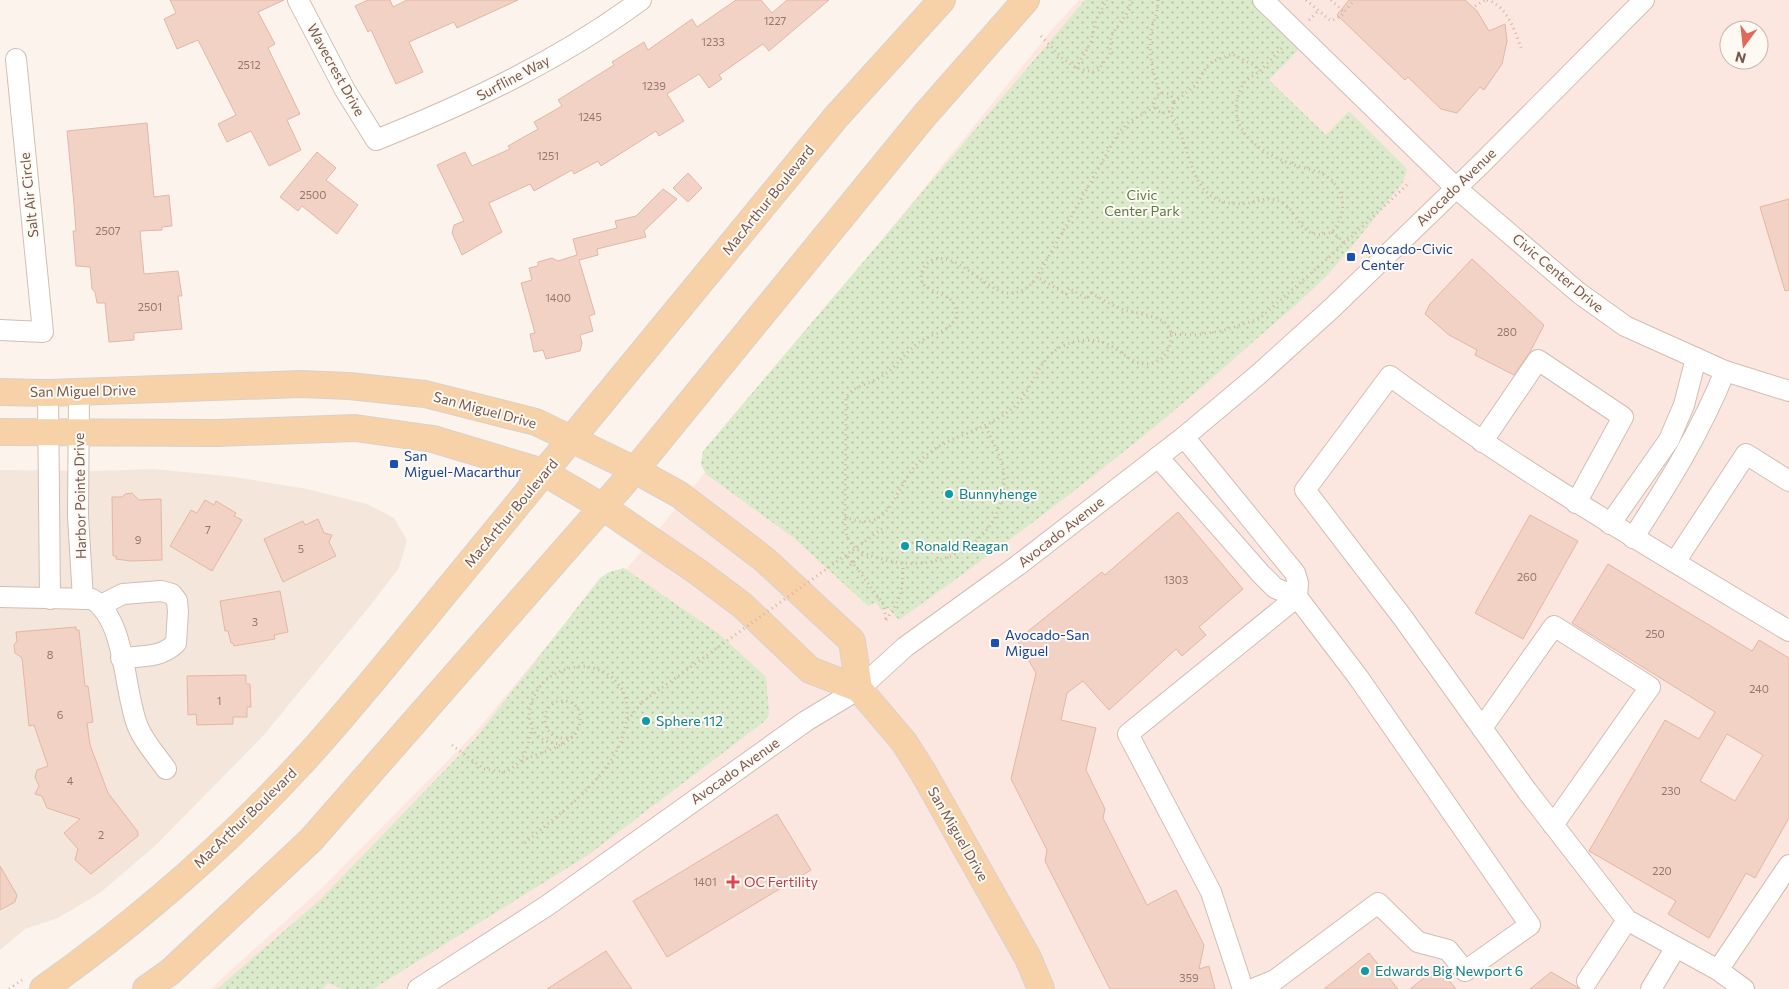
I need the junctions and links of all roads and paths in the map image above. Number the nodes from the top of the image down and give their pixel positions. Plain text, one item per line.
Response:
1 (298, 0) edge
2 (641, 0) edge
3 (942, 0) edge
4 (1026, 0) edge
5 (1107, 0) edge
6 (1130, 0) edge
7 (1158, 0) edge
8 (1262, 0) edge
9 (1306, 0) edge
10 (1331, 0) edge
11 (1354, 0) edge
12 (1486, 0) edge
13 (1644, 0) edge
14 (1475, 6) dead end
15 (1319, 10) junction
16 (1344, 12) junction
17 (1306, 23) dead end
18 (1041, 36) dead end
19 (1288, 42) dead end
20 (1522, 51) dead end
21 (16, 59) dead end
22 (1076, 68) junction
23 (1259, 71) junction
24 (1161, 94) junction
25 (1174, 102) junction
26 (1155, 107) junction
27 (1169, 111) junction
28 (376, 140) joint
29 (1410, 182) dead end
30 (1456, 188) junction
31 (1332, 232) junction
32 (1345, 243) junction
33 (1037, 277) junction
34 (0, 330) edge
35 (1170, 334) junction
36 (1696, 358) junction
37 (1725, 371) junction
38 (1789, 391) edge
39 (0, 392) edge
40 (79, 392) junction
41 (48, 393) junction
42 (986, 426) junction
43 (0, 432) edge
44 (48, 433) junction
45 (78, 433) junction
46 (1184, 437) junction
47 (573, 439) junction
48 (1482, 442) junction
49 (1158, 457) junction
50 (634, 470) junction
51 (543, 472) junction
52 (1789, 481) edge
53 (1576, 503) junction
54 (601, 506) junction
55 (845, 517) junction
56 (1610, 524) junction
57 (882, 529) dead end
58 (1633, 538) junction
59 (863, 553) junction
60 (847, 557) junction
61 (1675, 562) junction
62 (904, 564) junction
63 (850, 565) dead end
64 (1297, 596) junction
65 (0, 597) edge
66 (50, 599) junction
67 (92, 602) junction
68 (1789, 631) edge
69 (121, 658) junction
70 (859, 689) junction
71 (628, 721) junction
72 (531, 728) junction
73 (1482, 728) junction
74 (572, 737) junction
75 (562, 744) junction
76 (452, 745) dead end
77 (522, 761) junction
78 (166, 769) dead end
79 (1553, 825) junction
80 (526, 843) dead end
81 (1789, 865) edge
82 (1783, 886) edge
83 (1627, 920) junction
84 (1676, 947) junction
85 (1718, 970) junction
86 (1587, 981) dead end
87 (43, 989) edge
88 (146, 989) edge
89 (418, 989) edge
90 (1041, 989) edge
91 (1243, 989) edge
92 (1253, 989) edge
93 (1651, 989) edge
94 (1744, 989) edge

1 - 28 street, Wavecrest Drive
2 - 28 street, Surfline Way
3 - 47 main road, MacArthur Boulevard
4 - 50 main road
5 - 22 path
6 - 22 path
7 - 24 path
8 - 30 street, Civic Center Drive
9 - 15 path
10 - 16 path
11 - 16 path
12 - 14 path
12 - 20 path
13 - 30 street, Avocado Avenue
15 - 16 path
15 - 17 path
18 - 22 path
19 - 23 path
21 - 34 street, Salt Air Circle
23 - 25 path
23 - 31 path
24 - 25 path
24 - 26 path
25 - 27 path
26 - 27 path
26 - 33 path
27 - 31 path
29 - 32 path
30 - 36 street, Civic Center Drive
30 - 46 street, Avocado Avenue
31 - 32 path
32 - 35 path
33 - 35 path
33 - 55 path
35 - 42 path
36 - 37 street, Civic Center Drive
36 - 56 street
37 - 38 street, Civic Center Drive
37 - 58 street
39 - 41 main road, San Miguel Drive
40 - 41 main road, San Miguel Drive
40 - 45 street, Harbor Pointe Drive
40 - 47 main road, San Miguel Drive
41 - 44 street
42 - 55 path
42 - 62 path
43 - 44 main road, San Miguel Drive
44 - 45 main road, San Miguel Drive
44 - 66 street
45 - 51 main road, San Miguel Drive
45 - 67 street, Harbor Pointe Drive
46 - 49 street, Avocado Avenue
46 - 64 street
47 - 50 main road, San Miguel Drive
47 - 51 main road, MacArthur Boulevard
48 - 53 street
48 - 53 street
48 - 73 street
49 - 64 street
49 - 70 street, Avocado Avenue
50 - 54 main road
50 - 70 main road, San Miguel Drive
51 - 54 main road, San Miguel Drive
51 - 87 main road, MacArthur Boulevard
52 - 61 street
53 - 56 street
54 - 70 main road, San Miguel Drive
54 - 88 main road
55 - 59 path
56 - 58 street
57 - 60 path, bridge
58 - 61 street
59 - 62 path
59 - 63 path
60 - 62 path, bridge
60 - 71 path, bridge
61 - 68 street
64 - 91 street
64 - 92 street
65 - 66 street
66 - 67 street
67 - 69 street, Harbor Pointe Drive
67 - 69 street
69 - 78 street, Harbor Pointe Drive
70 - 89 street, Avocado Avenue
70 - 90 main road, San Miguel Drive
71 - 72 path
71 - 80 path
72 - 75 path
72 - 77 path
73 - 79 street
73 - 79 street
74 - 74 path
74 - 75 path
75 - 77 path
76 - 77 path
79 - 83 street
81 - 82 street
82 - 85 street
83 - 84 street
83 - 86 street
84 - 85 street
84 - 93 street
85 - 94 street

